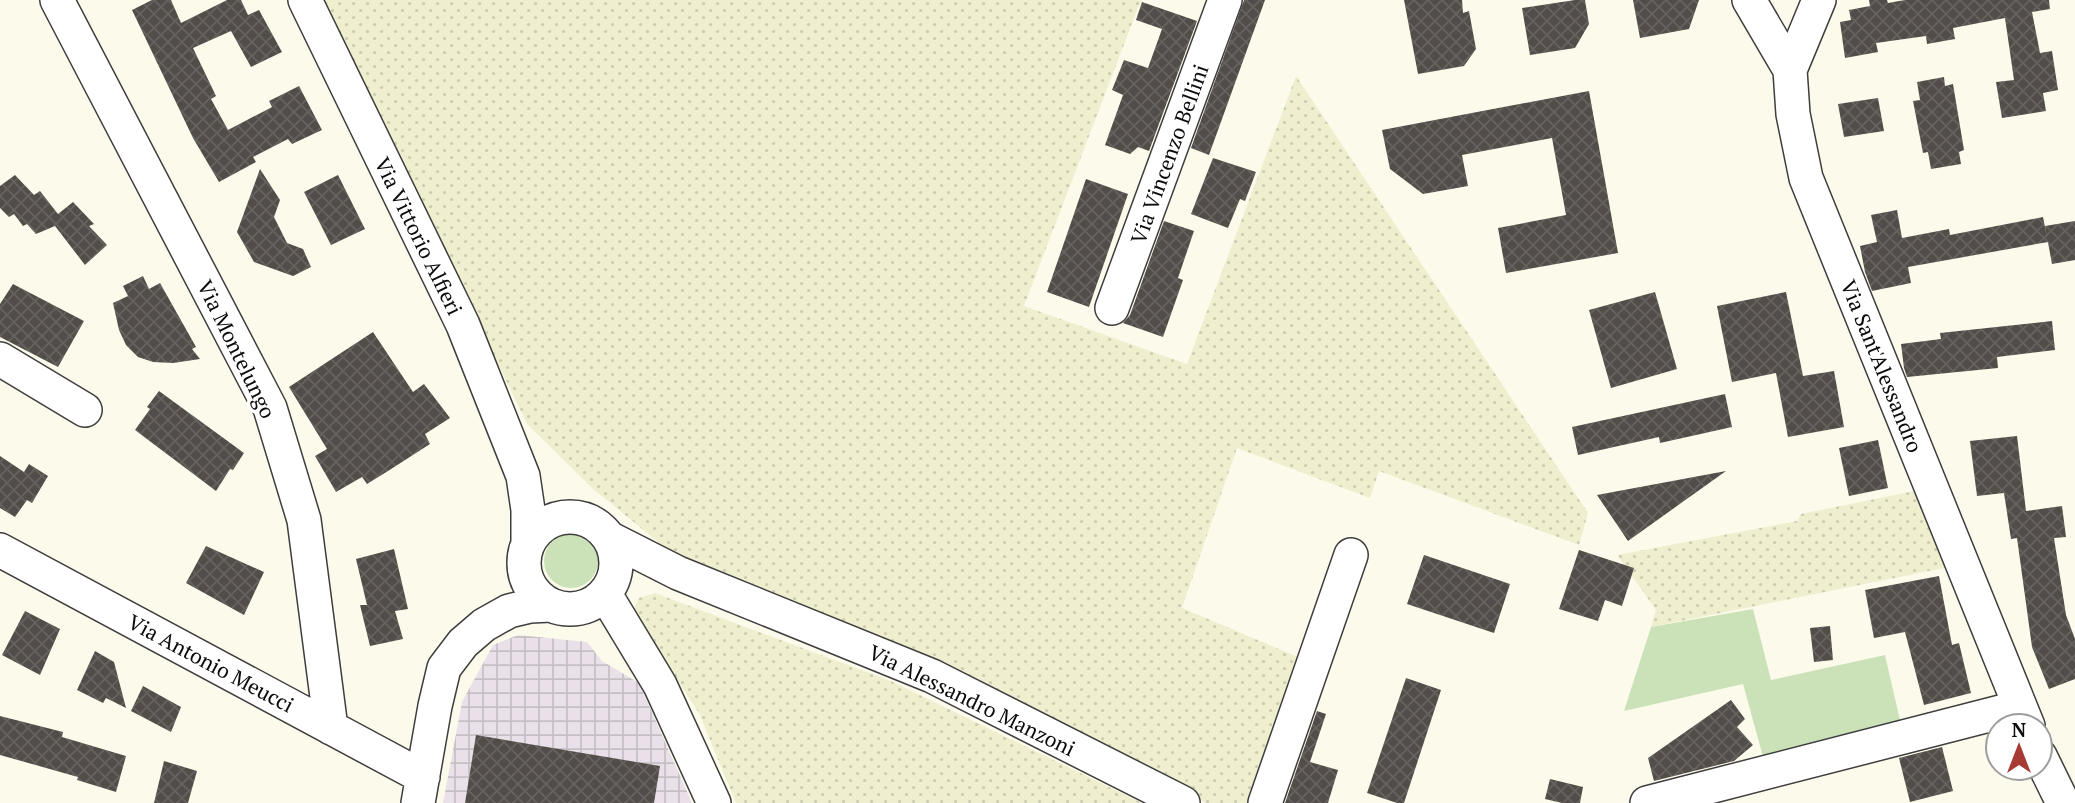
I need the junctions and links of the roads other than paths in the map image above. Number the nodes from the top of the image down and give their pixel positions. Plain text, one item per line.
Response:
1 (57, 0) edge
2 (305, 0) edge
3 (1225, 0) edge
4 (1749, 0) edge
5 (1819, 0) edge
6 (1790, 70) junction
7 (1112, 308) dead end
8 (0, 359) edge
9 (85, 411) dead end
10 (523, 476) junction
11 (560, 517) junction
12 (611, 539) junction
13 (0, 550) edge
14 (526, 551) junction
15 (1351, 555) dead end
16 (678, 573) junction
17 (587, 597) junction
18 (484, 625) junction
19 (2022, 712) edge
20 (1984, 726) edge
21 (331, 728) junction
22 (2053, 782) edge
23 (420, 790) edge
24 (714, 803) edge
25 (1183, 803) edge
26 (1265, 803) edge
27 (1647, 803) edge
28 (2063, 803) edge

1 - 21 street, Via Montelungo
2 - 10 street, Via Vittorio Alfieri
3 - 7 street, Via Vincenzo Bellini
4 - 6 street
5 - 6 street, Via Sant'Alessandro
6 - 19 street, Via Sant'Alessandro
8 - 9 street
10 - 11 street, Via Vittorio Alfieri
10 - 14 street, Via Vittorio Alfieri
11 - 12 street
11 - 14 street
12 - 16 street, Via Alessandro Manzoni
12 - 17 street
13 - 21 street, Via Antonio Meucci
14 - 17 street
14 - 18 street
15 - 26 street
16 - 17 street, Via Alessandro Manzoni
16 - 25 street, Via Alessandro Manzoni
17 - 18 street, Via Alessandro Manzoni
17 - 24 street
18 - 23 street
20 - 27 street
21 - 23 street, Via Antonio Meucci
22 - 28 street

